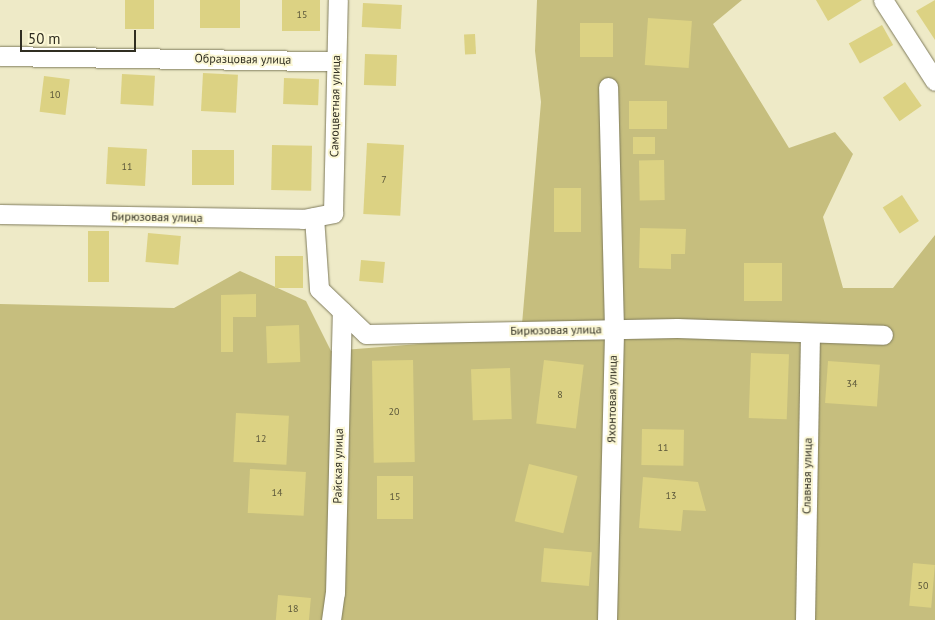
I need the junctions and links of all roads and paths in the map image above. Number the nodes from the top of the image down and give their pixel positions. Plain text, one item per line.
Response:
1 (338, 0) edge
2 (883, 0) edge
3 (0, 56) edge
4 (336, 61) junction
5 (935, 81) edge
6 (608, 87) dead end
7 (333, 213) joint
8 (0, 214) edge
9 (314, 217) junction
10 (342, 311) junction
11 (614, 329) junction
12 (810, 333) junction
13 (883, 335) dead end
14 (331, 620) edge
15 (607, 620) edge
16 (805, 620) edge

1 - 4 street, Самоцветная улица
2 - 5 street
3 - 4 street, Образцовая улица
4 - 7 street, Самоцветная улица
6 - 11 street, Яхонтовая улица
7 - 9 street, Бирюзовая улица
8 - 9 street, Бирюзовая улица
9 - 10 street, Бирюзовая улица
10 - 11 street, Бирюзовая улица
10 - 14 street, Райская улица
11 - 12 street, Бирюзовая улица
11 - 15 street, Яхонтовая улица
12 - 13 street, Бирюзовая улица
12 - 16 street, Славная улица

